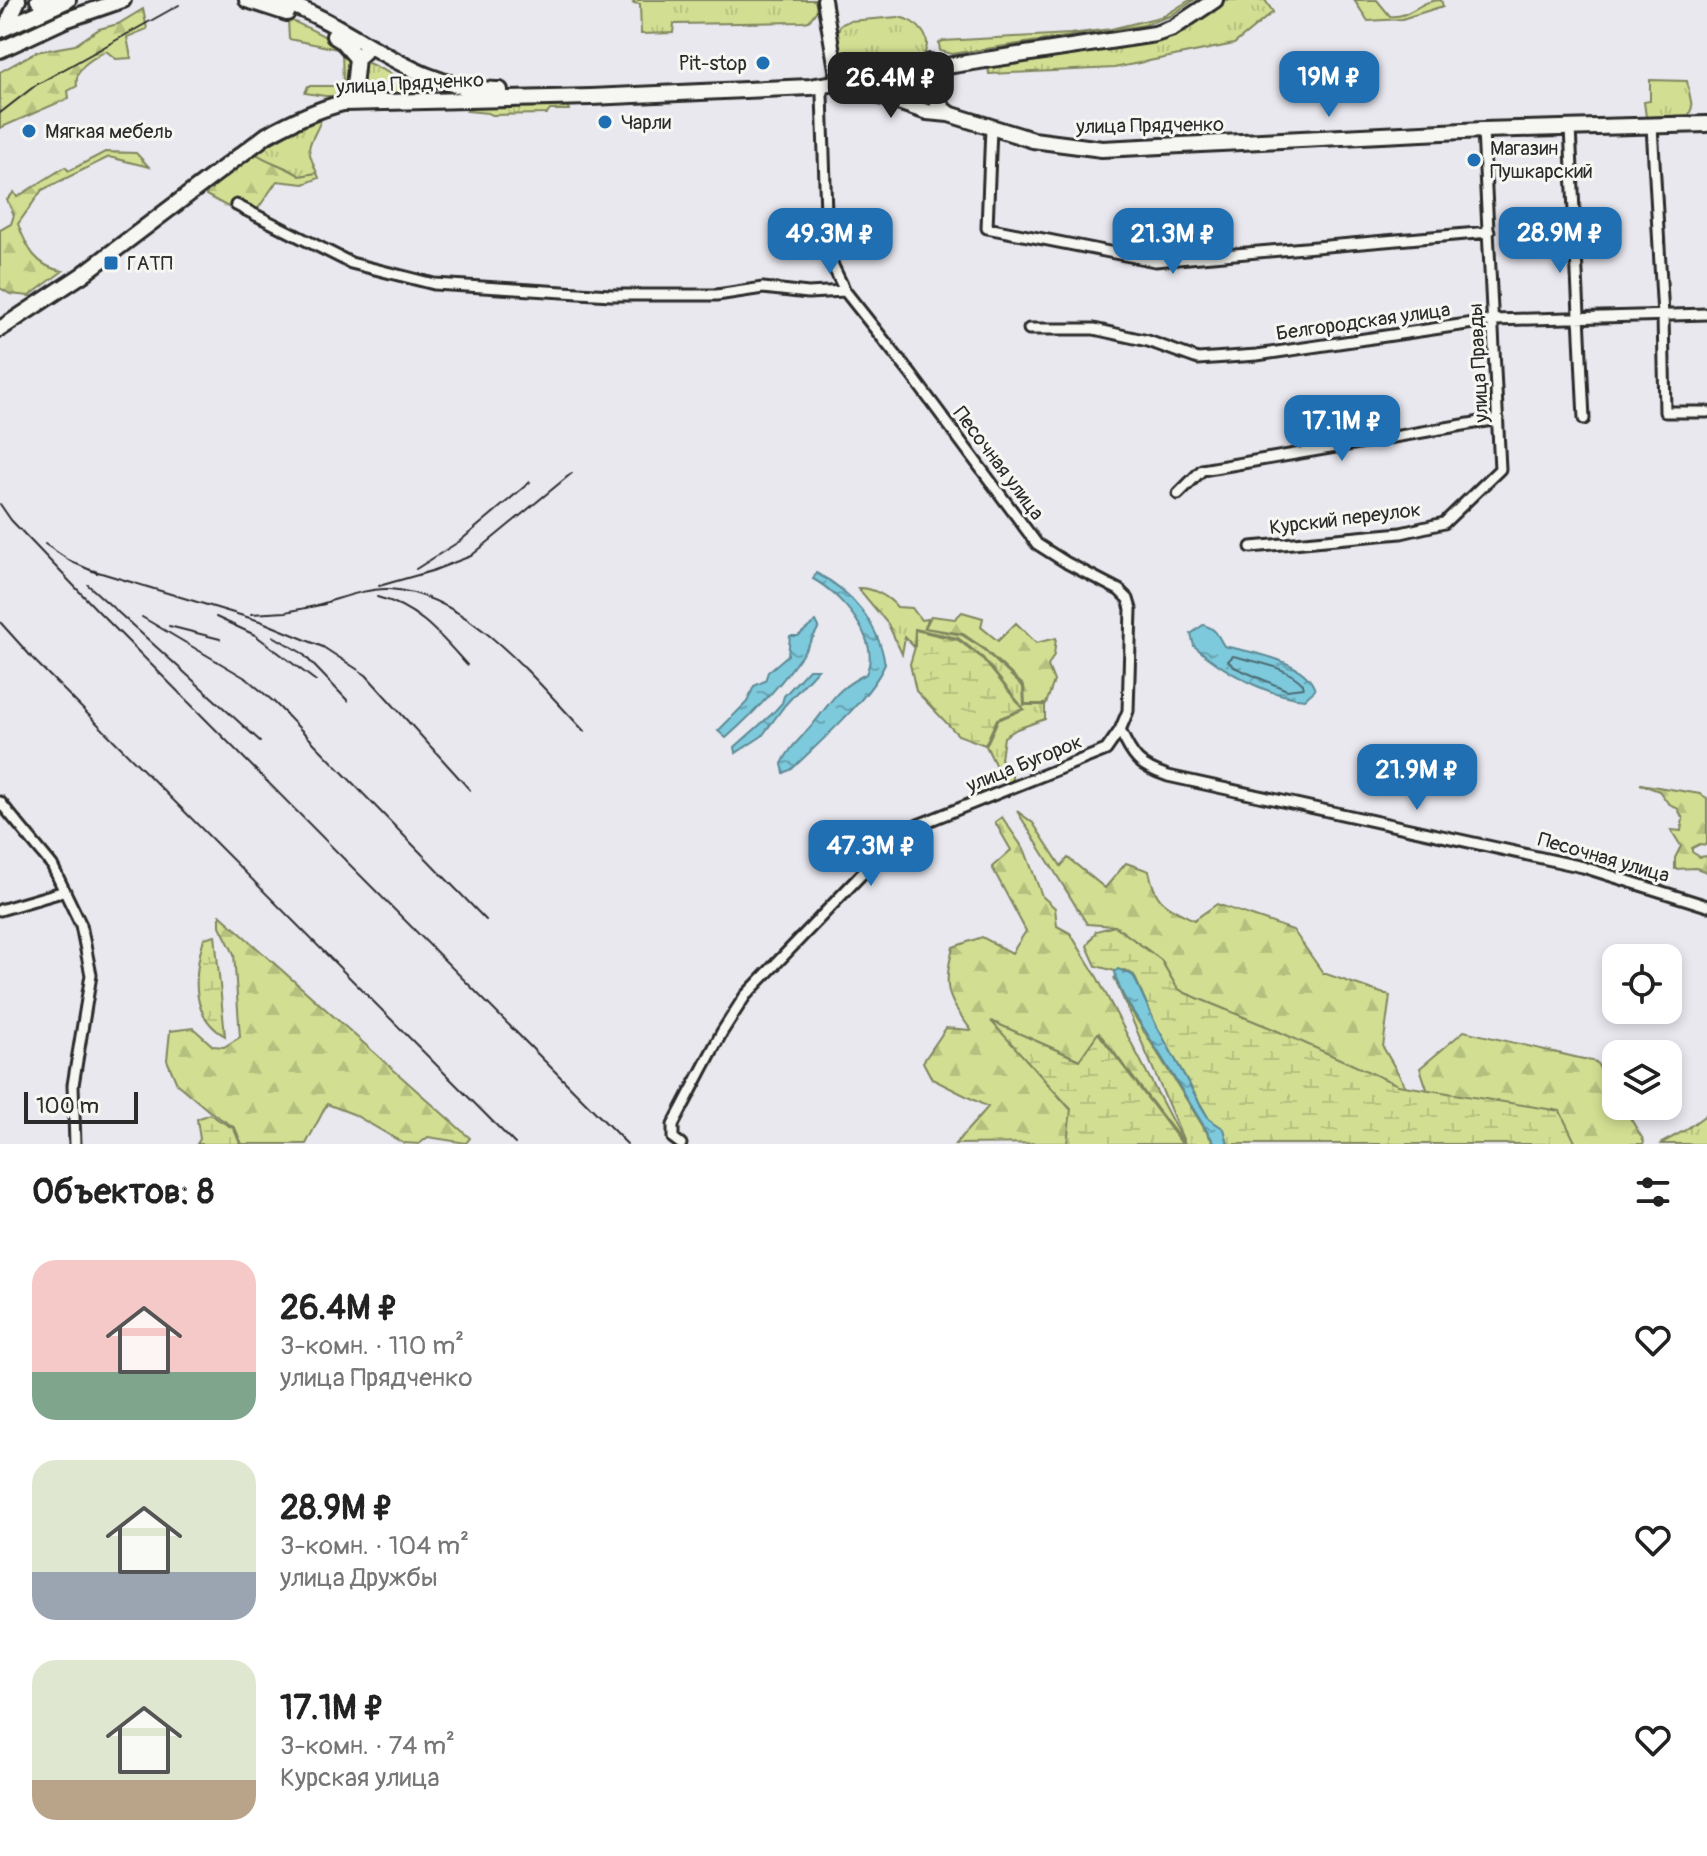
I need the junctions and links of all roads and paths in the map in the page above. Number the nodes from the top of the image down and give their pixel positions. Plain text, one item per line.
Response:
1 (18, 0) edge
2 (38, 0) edge
3 (123, 0) edge
4 (247, 0) edge
5 (277, 0) edge
6 (824, 0) edge
7 (1200, 0) edge
8 (1215, 0) edge
9 (63, 2) edge
10 (3, 28) edge
11 (372, 49) junction
12 (1, 50) edge
13 (357, 58) junction
14 (931, 66) junction
15 (430, 78) junction
16 (840, 79) junction
17 (822, 85) junction
18 (354, 87) junction
19 (576, 93) junction
20 (431, 101) junction
21 (343, 103) junction
22 (364, 103) junction
23 (949, 114) junction
24 (1707, 124) edge
25 (1652, 126) junction
26 (991, 128) junction
27 (1570, 128) junction
28 (1483, 130) junction
29 (236, 205) dead end
30 (1489, 232) junction
31 (845, 291) junction
32 (1707, 314) edge
33 (1663, 316) junction
34 (1578, 318) junction
35 (1494, 320) junction
36 (0, 329) edge
37 (1029, 329) dead end
38 (1707, 412) edge
39 (1498, 419) junction
40 (1584, 419) dead end
41 (1178, 494) dead end
42 (1444, 523) joint
43 (1251, 547) dead end
44 (1120, 730) junction
45 (0, 802) edge
46 (65, 891) junction
47 (1707, 906) edge
48 (0, 910) edge
49 (75, 1144) edge
50 (681, 1144) edge

1 - 10 main road
2 - 9 main road
3 - 12 main road
4 - 13 main road
5 - 11 main road, улица Прядченко
6 - 16 street
7 - 14 main road
8 - 14 main road
9 - 10 main road
10 - 12 main road
11 - 13 main road
11 - 15 main road, улица Прядченко
13 - 18 main road
14 - 16 main road
14 - 23 main road
15 - 19 main road, улица Прядченко
15 - 20 main road
16 - 17 main road, улица Прядченко
16 - 19 main road, улица Прядченко
16 - 23 main road, улица Прядченко
17 - 19 main road, улица Прядченко
17 - 31 street
18 - 21 main road
18 - 22 main road
19 - 20 main road, улица Прядченко
20 - 22 main road, улица Прядченко
21 - 22 main road, улица Прядченко
21 - 36 main road, улица Прядченко
23 - 26 main road, улица Прядченко
24 - 25 main road, улица Прядченко
25 - 27 main road, улица Прядченко
25 - 33 street
26 - 28 main road, улица Прядченко
26 - 30 street
27 - 28 main road, улица Прядченко
27 - 34 street
28 - 30 street, улица Правды
29 - 31 street
30 - 35 street, улица Правды
31 - 44 street, Песочная улица
32 - 33 street, Белгородская улица
33 - 34 street, Белгородская улица
33 - 38 street
34 - 35 street, Белгородская улица
34 - 40 street
35 - 37 street, Белгородская улица
35 - 39 street, улица Правды
39 - 41 street
39 - 42 street, улица Правды
42 - 43 street, Курский переулок
44 - 47 street, Песочная улица
44 - 50 street, улица Бугорок
45 - 46 street
46 - 48 street
46 - 49 street

